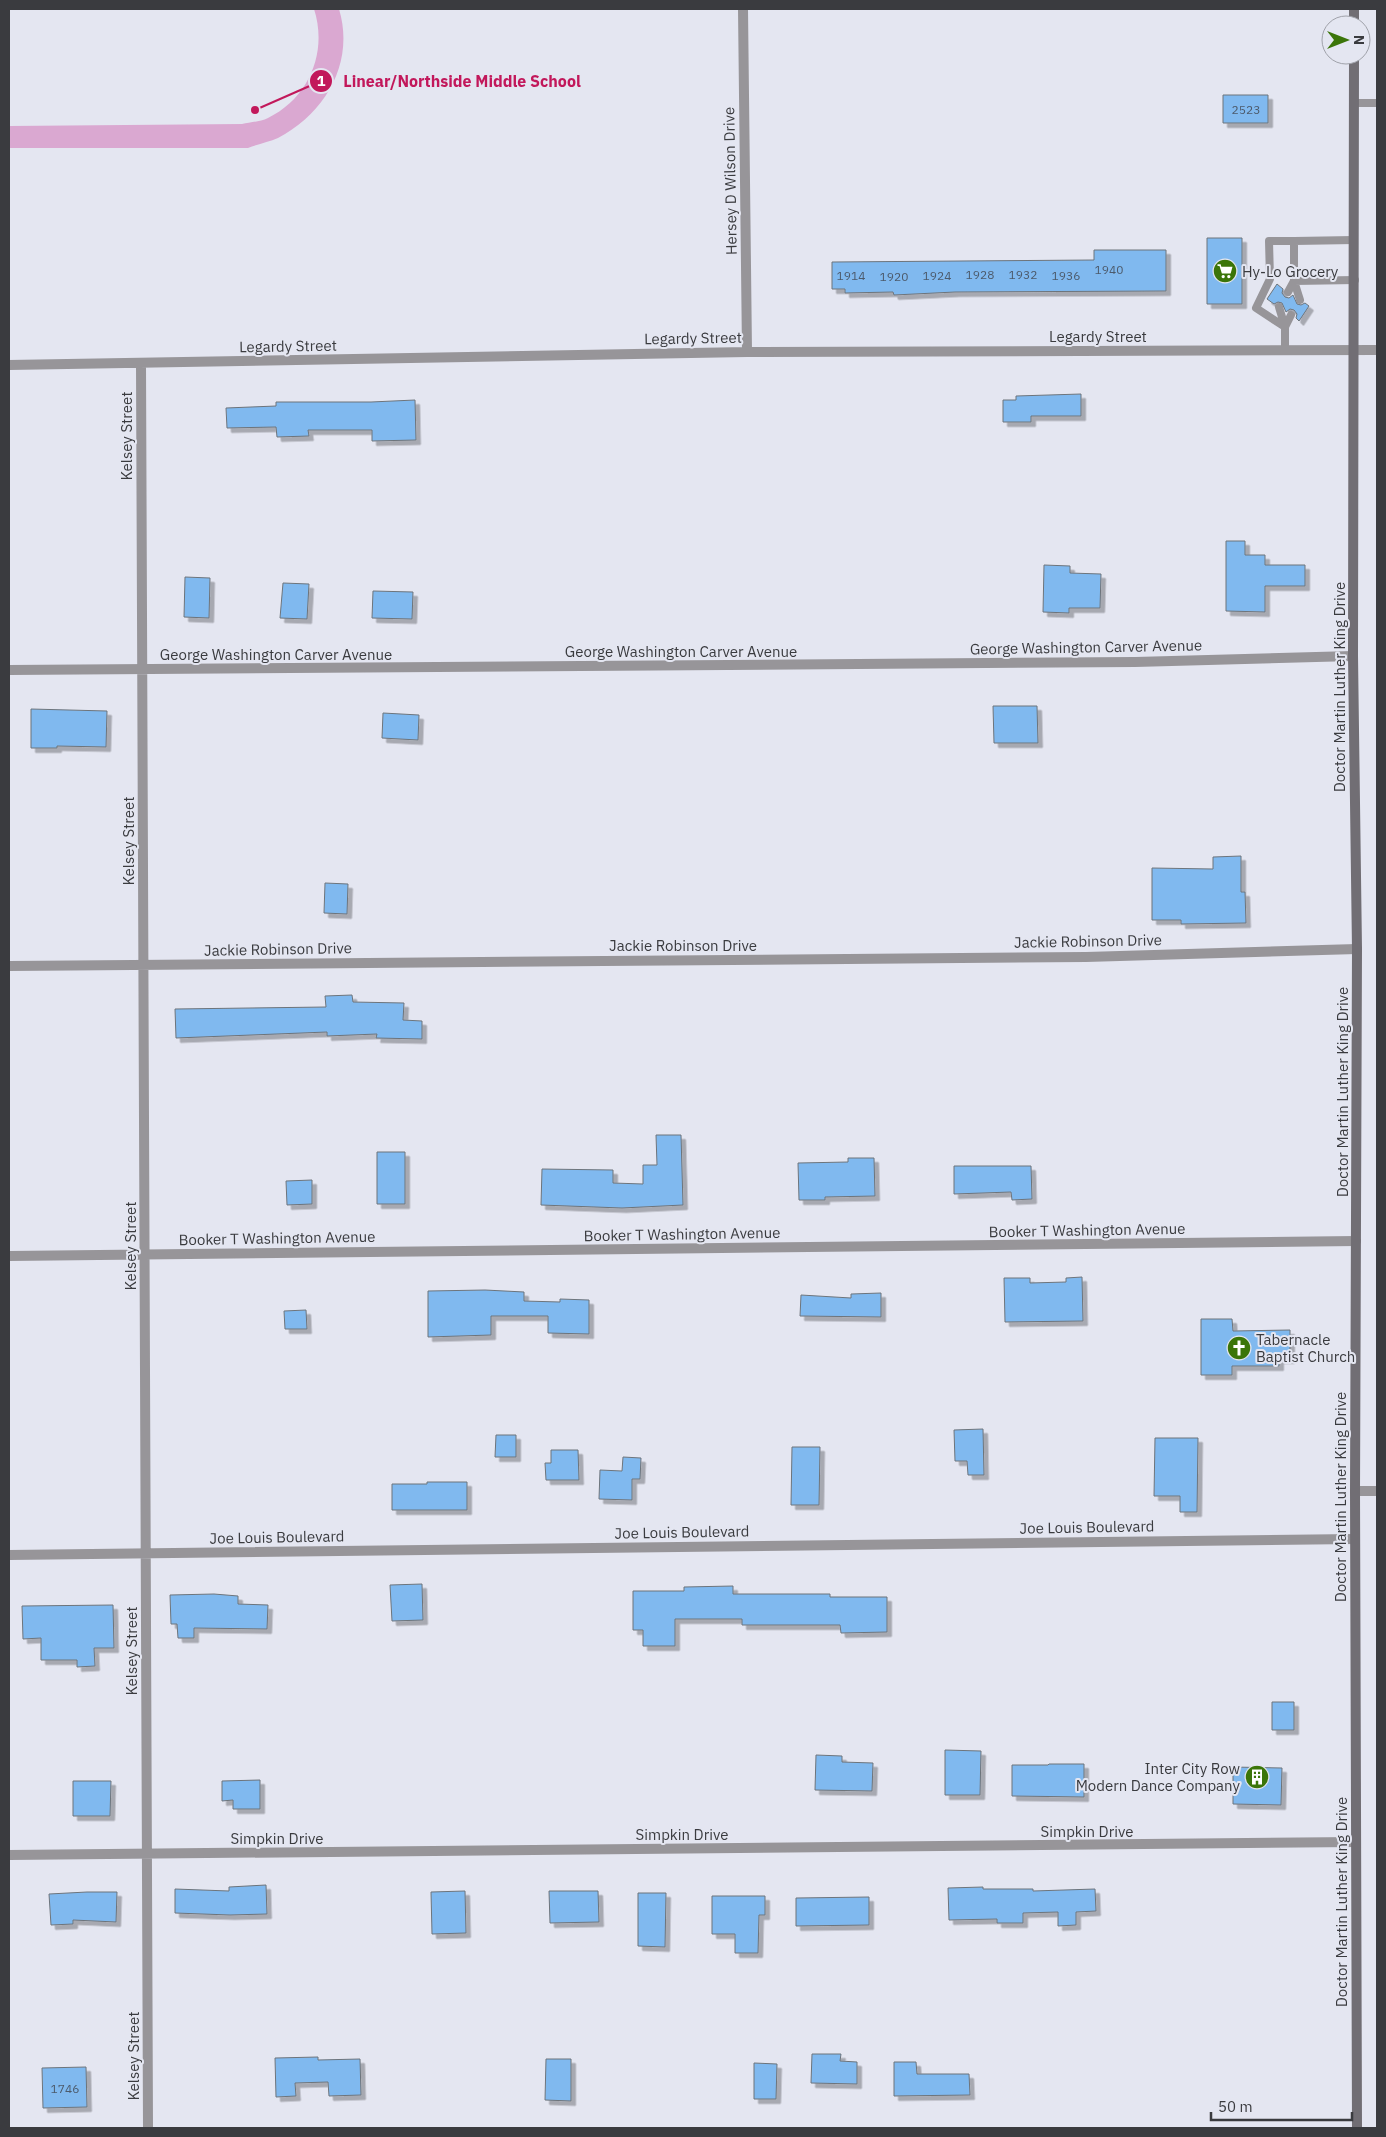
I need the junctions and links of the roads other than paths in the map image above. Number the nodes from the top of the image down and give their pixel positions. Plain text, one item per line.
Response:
1 (743, 9) edge
2 (1354, 65) edge
3 (1354, 103) junction
4 (1377, 103) edge
5 (1354, 240) junction
6 (1294, 241) junction
7 (1355, 280) junction
8 (1294, 281) junction
9 (1288, 292) dead end
10 (1300, 300) dead end
11 (1279, 307) dead end
12 (1291, 315) dead end
13 (1285, 327) junction
14 (1355, 350) junction
15 (1377, 350) edge
16 (1285, 351) junction
17 (747, 352) junction
18 (141, 364) junction
19 (9, 365) edge
20 (1353, 656) junction
21 (9, 670) edge
22 (142, 670) junction
23 (1357, 949) junction
24 (9, 966) edge
25 (143, 966) junction
26 (1356, 1241) junction
27 (145, 1254) junction
28 (9, 1256) edge
29 (1355, 1491) junction
30 (1377, 1491) edge
31 (1355, 1539) junction
32 (146, 1553) junction
33 (9, 1555) edge
34 (1356, 1842) junction
35 (147, 1854) junction
36 (9, 1855) edge
37 (148, 2128) edge
38 (1357, 2128) edge

1 - 17 street, Hersey D Wilson Drive
2 - 3 main road, Doctor Martin Luther King Drive
3 - 4 lane
3 - 5 main road, Doctor Martin Luther King Drive
5 - 6 lane
5 - 7 main road, Doctor Martin Luther King Drive
6 - 8 lane
6 - 13 lane
7 - 8 lane
7 - 14 main road, Doctor Martin Luther King Drive
8 - 9 lane
8 - 10 lane
11 - 13 lane
12 - 13 lane
13 - 16 lane
14 - 15 street, Legardy Street
14 - 16 street, Legardy Street
14 - 20 main road, Doctor Martin Luther King Drive
16 - 17 street, Legardy Street
17 - 18 street, Legardy Street
18 - 19 street, Legardy Street
18 - 22 street, Kelsey Street
20 - 22 street, George Washington Carver Avenue
20 - 23 main road, Doctor Martin Luther King Drive
21 - 22 street, George Washington Carver Avenue
22 - 25 street, Kelsey Street
23 - 25 street, Jackie Robinson Drive
23 - 26 main road, Doctor Martin Luther King Drive
24 - 25 street, Jackie Robinson Drive
25 - 27 street, Kelsey Street
26 - 27 street, Booker T Washington Avenue
26 - 29 main road, Doctor Martin Luther King Drive
27 - 28 street, Booker T Washington Avenue
27 - 32 street, Kelsey Street
29 - 30 street
29 - 31 main road, Doctor Martin Luther King Drive
31 - 32 street, Joe Louis Boulevard
31 - 34 main road, Doctor Martin Luther King Drive
32 - 33 street, Joe Louis Boulevard
32 - 35 street, Kelsey Street
34 - 35 street, Simpkin Drive
34 - 38 main road, Doctor Martin Luther King Drive
35 - 36 street, Simpkin Drive
35 - 37 street, Kelsey Street

